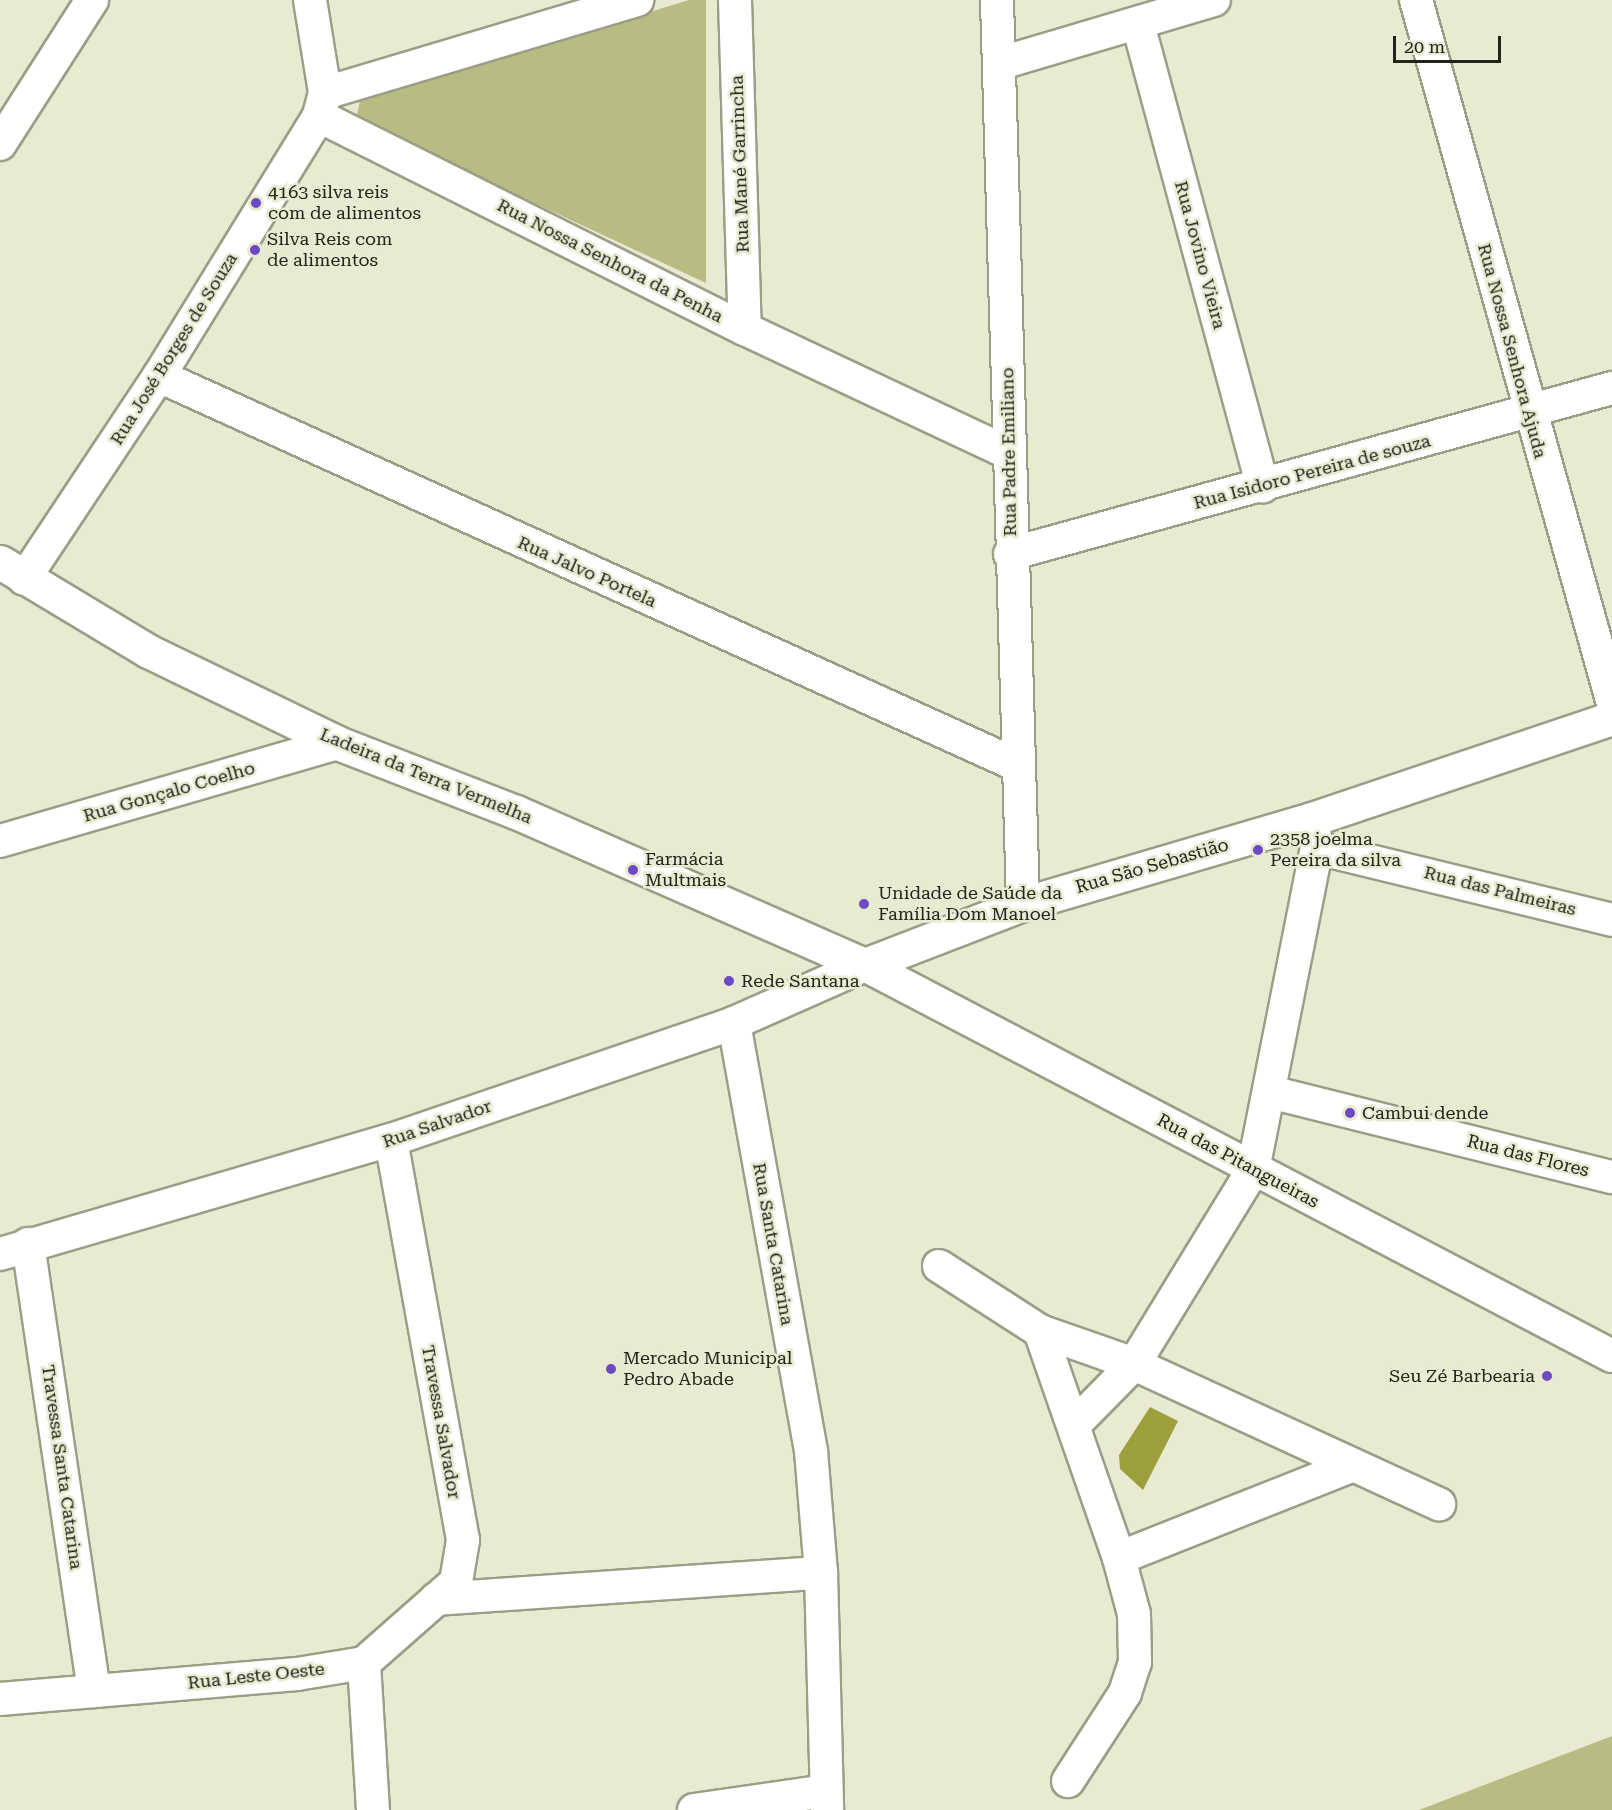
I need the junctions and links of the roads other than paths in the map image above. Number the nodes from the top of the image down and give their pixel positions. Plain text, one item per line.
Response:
1 (92, 0) edge
2 (310, 0) edge
3 (636, 0) edge
4 (735, 0) edge
5 (997, 0) edge
6 (1214, 0) edge
7 (1416, 0) edge
8 (1138, 24) junction
9 (1001, 63) junction
10 (322, 104) junction
11 (0, 144) edge
12 (745, 329) junction
13 (159, 376) junction
14 (1612, 388) edge
15 (1529, 412) junction
16 (1009, 453) junction
17 (1263, 486) junction
18 (1010, 554) junction
19 (12, 571) edge
20 (1612, 700) edge
21 (1612, 718) edge
22 (338, 743) junction
23 (1017, 765) junction
24 (1314, 833) junction
25 (0, 841) edge
26 (1023, 904) junction
27 (1612, 920) edge
28 (865, 965) junction
29 (734, 1023) junction
30 (1270, 1092) junction
31 (391, 1140) junction
32 (1253, 1170) junction
33 (1612, 1177) edge
34 (14, 1249) edge
35 (939, 1266) dead end
36 (1040, 1331) junction
37 (1612, 1356) edge
38 (1134, 1364) junction
39 (1074, 1425) junction
40 (1352, 1466) junction
41 (1439, 1504) dead end
42 (1119, 1558) junction
43 (821, 1574) junction
44 (436, 1599) junction
45 (364, 1663) junction
46 (94, 1691) junction
47 (0, 1699) edge
48 (1068, 1781) dead end
49 (826, 1800) edge
50 (373, 1810) edge
51 (694, 1810) edge

1 - 11 street
2 - 10 street
3 - 10 street
4 - 12 street, Rua Mané Garrincha
5 - 9 street, Rua Padre Emiliano
6 - 8 street
7 - 15 street, Rua Nossa Senhora Ajuda
8 - 9 street
8 - 17 street, Rua Jovino Vieira
9 - 16 street, Rua Padre Emiliano
10 - 12 street, Rua Nossa Senhora da Penha
10 - 13 street, Rua José Borges de Souza
12 - 16 street, Rua Nossa Senhora da Penha
13 - 19 street, Rua José Borges de Souza
13 - 23 street, Rua Jalvo Portela
14 - 15 street, Rua Isidoro Pereira de souza
15 - 17 street, Rua Isidoro Pereira de souza
15 - 20 street, Rua Nossa Senhora Ajuda
16 - 18 street, Rua Padre Emiliano
17 - 18 street, Rua Isidoro Pereira de souza
18 - 23 street, Rua Padre Emiliano
19 - 22 main road, Ladeira da Terra Vermelha
21 - 24 main road, Rua São Sebastião
22 - 25 street, Rua Gonçalo Coelho
22 - 28 main road, Ladeira da Terra Vermelha
23 - 26 street, Rua Padre Emiliano
24 - 26 main road, Rua São Sebastião
24 - 27 street, Rua das Palmeiras
24 - 30 street
26 - 28 main road, Rua São Sebastião
28 - 29 street, Rua Salvador
28 - 32 street, Rua das Pitangueiras
29 - 31 street, Rua Salvador
29 - 43 street, Rua Santa Catarina
30 - 32 street
30 - 33 street, Rua das Flores
31 - 34 street, Rua Salvador
31 - 44 street, Travessa Salvador
32 - 37 street, Rua das Pitangueiras
32 - 38 street
34 - 46 street, Travessa Santa Catarina
35 - 36 street
36 - 38 street
36 - 39 street
38 - 39 street
38 - 40 street
39 - 42 street
40 - 41 street
40 - 42 street
42 - 48 street
43 - 44 street
43 - 49 street, Rua Santa Catarina
44 - 45 street, Travessa Salvador
45 - 46 street, Rua Leste Oeste
45 - 50 street
46 - 47 street, Rua Leste Oeste
49 - 51 street, Rua Santa Catarina

